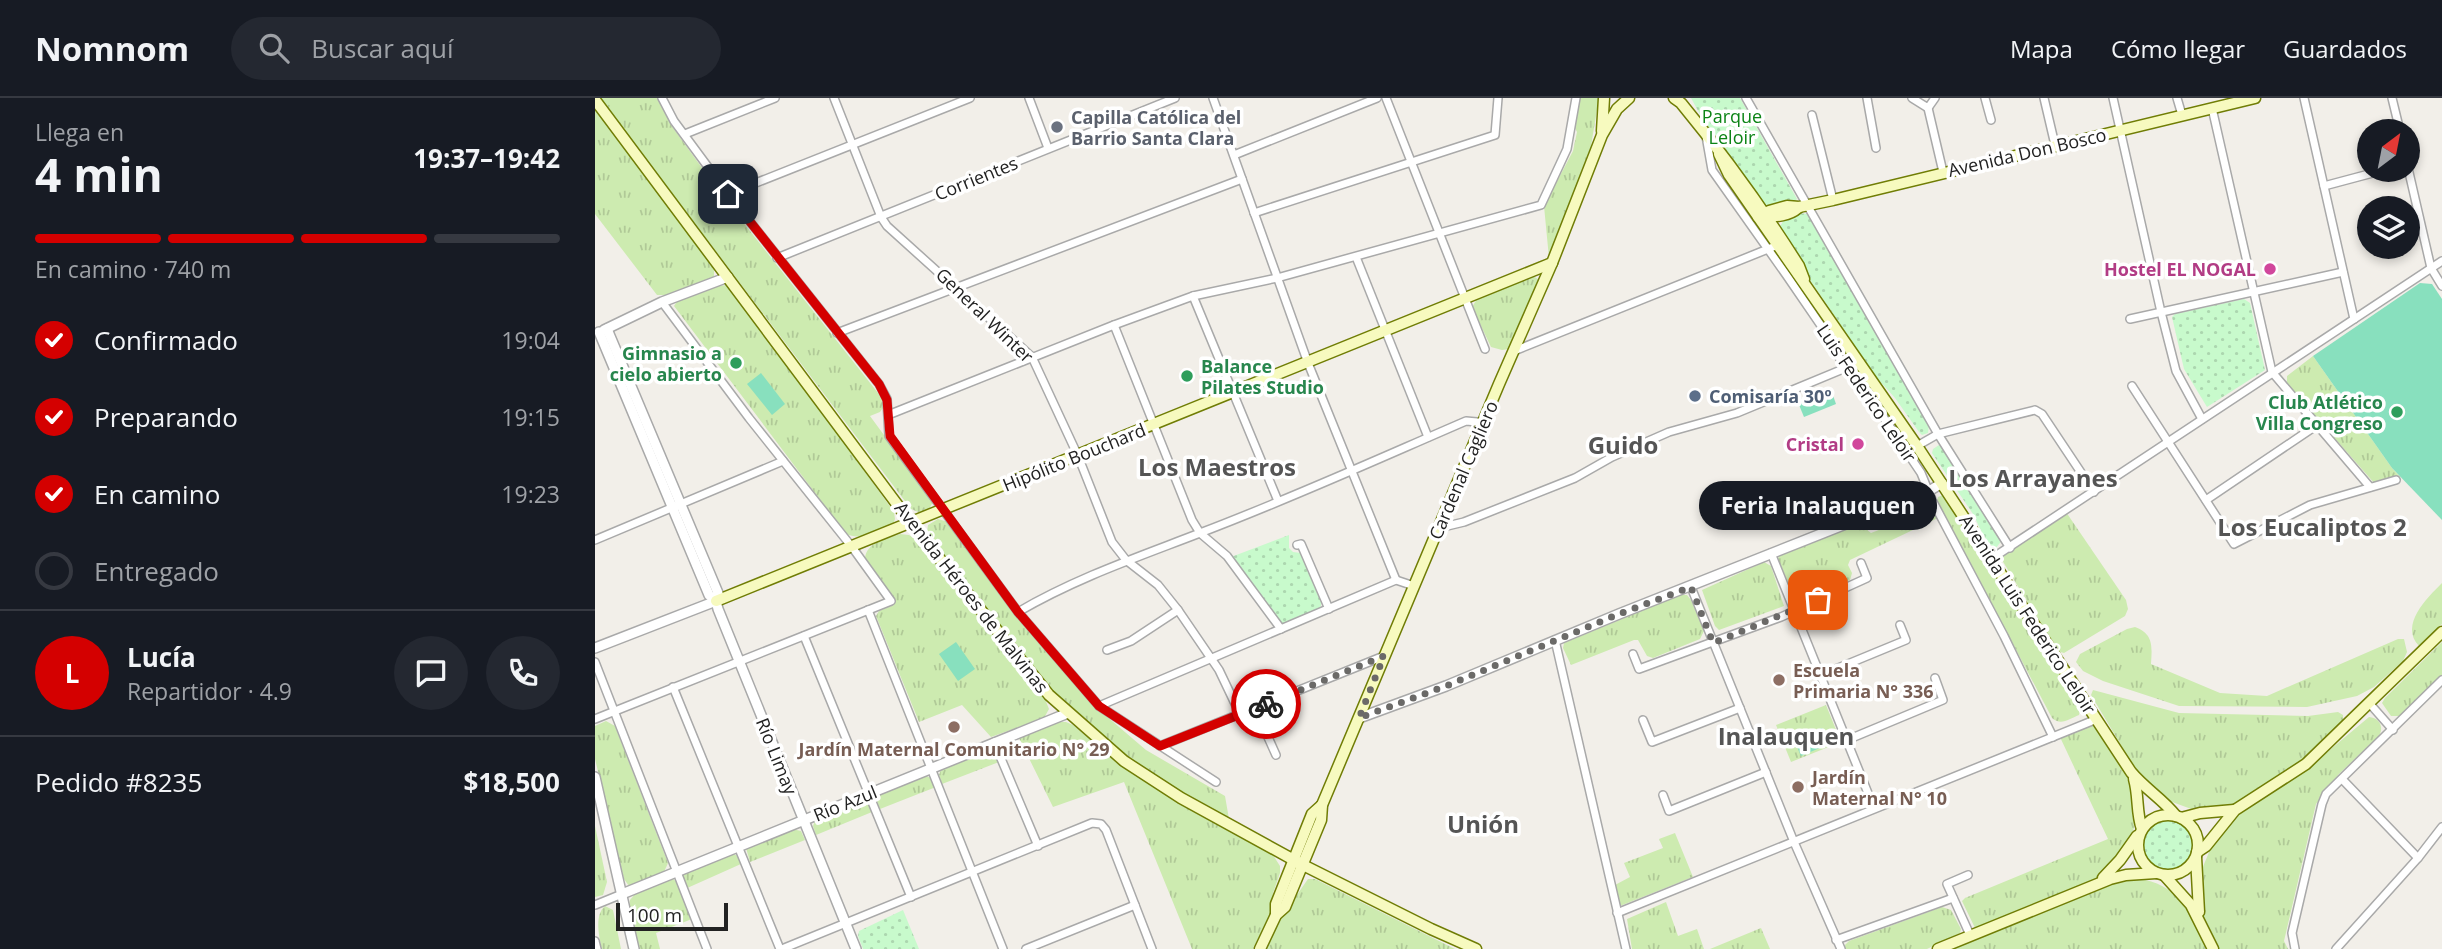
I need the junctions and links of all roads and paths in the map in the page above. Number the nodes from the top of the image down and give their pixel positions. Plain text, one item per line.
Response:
1 (662, 98) edge
2 (775, 98) edge
3 (834, 98) edge
4 (970, 98) edge
5 (1029, 98) edge
6 (1175, 98) edge
7 (1213, 98) edge
8 (1377, 98) edge
9 (1386, 98) edge
10 (1498, 98) edge
11 (1576, 98) edge
12 (1604, 98) edge
13 (1629, 98) edge
14 (1674, 98) edge
15 (1687, 98) edge
16 (1746, 98) edge
17 (1867, 98) edge
18 (1912, 98) edge
19 (1935, 98) edge
20 (1985, 98) edge
21 (2044, 98) edge
22 (2113, 98) edge
23 (2177, 98) edge
24 (2255, 98) edge
25 (2304, 98) edge
26 (2392, 98) edge
27 (595, 100) edge
28 (1928, 108) junction
29 (2212, 108) junction
30 (1812, 115) dead end
31 (2182, 115) junction
32 (2397, 119) edge
33 (1991, 120) dead end
34 (1696, 121) junction
35 (2120, 129) junction
36 (685, 134) junction
37 (1602, 135) junction
38 (1706, 135) junction
39 (852, 145) junction
40 (2055, 145) junction
41 (1048, 148) junction
42 (1876, 148) dead end
43 (1234, 155) junction
44 (1411, 161) junction
45 (1943, 172) junction
46 (2357, 177) edge
47 (1242, 179) junction
48 (2411, 182) edge
49 (2324, 186) junction
50 (728, 194) junction
51 (1833, 200) junction
52 (1804, 206) junction
53 (1254, 213) junction
54 (1761, 216) junction
55 (881, 217) junction
56 (1438, 233) junction
57 (1773, 247) junction
58 (1356, 257) junction
59 (777, 258) junction
60 (2442, 261) edge
61 (1552, 263) junction
62 (2431, 268) junction
63 (2343, 272) junction
64 (728, 277) junction
65 (1277, 278) junction
66 (1805, 283) junction
67 (2442, 286) edge
68 (957, 287) junction
69 (2253, 293) junction
70 (1193, 296) junction
71 (1464, 298) junction
72 (662, 302) junction
73 (2161, 313) junction
74 (2130, 319) dead end
75 (2354, 319) junction
76 (1114, 325) junction
77 (1387, 331) junction
78 (600, 332) edge
79 (837, 333) junction
80 (1485, 349) dead end
81 (1514, 351) junction
82 (1032, 357) junction
83 (1860, 362) junction
84 (1308, 363) junction
85 (1847, 368) junction
86 (2273, 372) junction
87 (2132, 386) dead end
88 (1233, 393) junction
89 (888, 415) junction
90 (2202, 419) junction
91 (1155, 425) junction
92 (1482, 425) junction
93 (2317, 425) junction
94 (1938, 434) junction
95 (1429, 437) junction
96 (2168, 441) junction
97 (1917, 446) junction
98 (1078, 456) junction
99 (783, 461) junction
100 (1351, 472) junction
101 (2396, 480) dead end
102 (1942, 483) junction
103 (2370, 487) junction
104 (1929, 491) junction
105 (2094, 492) junction
106 (2206, 500) junction
107 (1278, 501) junction
108 (677, 507) junction
109 (944, 510) junction
110 (911, 523) junction
111 (1439, 528) junction
112 (1200, 533) junction
113 (595, 540) edge
114 (1297, 545) dead end
115 (852, 547) junction
116 (2010, 548) junction
117 (1771, 553) junction
118 (1991, 559) junction
119 (1126, 560) junction
120 (1861, 563) dead end
121 (1396, 580) junction
122 (1414, 586) junction
123 (1691, 587) junction
124 (716, 601) junction
125 (1329, 609) junction
126 (868, 610) junction
127 (1178, 610) junction
128 (1794, 611) junction
129 (1018, 612) junction
130 (1900, 625) dead end
131 (1281, 629) junction
132 (2442, 632) edge
133 (804, 636) junction
134 (1555, 640) junction
135 (1713, 643) junction
136 (595, 649) edge
137 (1107, 650) dead end
138 (1633, 654) dead end
139 (1384, 656) junction
140 (1212, 660) junction
141 (595, 662) edge
142 (739, 662) junction
143 (1821, 676) junction
144 (1934, 678) dead end
145 (2442, 681) edge
146 (673, 687) junction
147 (2370, 704) junction
148 (1099, 706) junction
149 (1255, 708) junction
150 (1740, 708) junction
151 (615, 711) junction
152 (1068, 713) junction
153 (1240, 714) junction
154 (1359, 718) junction
155 (595, 719) edge
156 (2097, 719) junction
157 (1643, 720) dead end
158 (2393, 730) junction
159 (2053, 737) junction
160 (1847, 740) junction
161 (994, 742) junction
162 (1160, 746) junction
163 (1276, 755) dead end
164 (932, 768) junction
165 (1766, 772) junction
166 (2131, 772) junction
167 (595, 777) edge
168 (2342, 779) junction
169 (1216, 782) dead end
170 (868, 793) junction
171 (1663, 795) dead end
172 (1874, 808) junction
173 (2235, 810) junction
174 (2179, 817) junction
175 (802, 820) junction
176 (2442, 827) edge
177 (2141, 831) junction
178 (1794, 842) junction
179 (738, 846) junction
180 (1038, 846) junction
181 (2197, 855) junction
182 (2418, 858) junction
183 (1298, 862) junction
184 (675, 872) junction
185 (974, 872) junction
186 (2160, 874) junction
187 (1968, 875) dead end
188 (2094, 886) junction
189 (622, 894) junction
190 (911, 897) junction
191 (1952, 898) junction
192 (595, 905) edge
193 (1135, 905) junction
194 (1617, 913) junction
195 (845, 924) junction
196 (2203, 924) junction
197 (1971, 935) junction
198 (1836, 940) junction
199 (595, 941) edge
200 (597, 949) edge
201 (634, 949) edge
202 (707, 949) edge
203 (781, 949) edge
204 (856, 949) edge
205 (1003, 949) edge
206 (1026, 949) edge
207 (1152, 949) edge
208 (1260, 949) edge
209 (1476, 949) edge
210 (1626, 949) edge
211 (1841, 949) edge
212 (1938, 949) edge
213 (2213, 949) edge
214 (2295, 949) edge
215 (2336, 949) edge

1 - 36 street
2 - 36 street
3 - 39 street, General Winter
4 - 39 street
5 - 41 street
6 - 41 street, Corrientes
7 - 43 street
8 - 43 street
9 - 44 street
10 - 44 street
11 - 56 street
12 - 37 main road, Cardenal Cagliero
13 - 37 main road, Cardenal Cagliero
14 - 34 main road, Avenida Luis Federico Leloir
15 - 34 main road, Avenida Luis Federico Leloir
16 - 52 street, Luis Federico Leloir
17 - 42 street
18 - 28 street
19 - 28 street
20 - 33 street
21 - 40 street
22 - 35 street
23 - 31 street
24 - 29 main road, Avenida Don Bosco
25 - 49 street
26 - 32 street
27 - 64 main road, Avenida Héroes de Malvinas
28 - 45 street
29 - 31 main road, Avenida Don Bosco
29 - 69 street
30 - 51 street
31 - 35 main road, Avenida Don Bosco
34 - 38 main road, Avenida Luis Federico Leloir
35 - 40 main road, Avenida Don Bosco
35 - 73 street
36 - 50 street
37 - 61 main road, Cardenal Cagliero
38 - 54 main road, Avenida Luis Federico Leloir
38 - 57 street, Luis Federico Leloir
39 - 50 street
39 - 55 street, General Winter
40 - 45 main road, Avenida Don Bosco
41 - 55 street, Corrientes
43 - 47 street
44 - 53 street
44 - 56 street
45 - 51 main road, Avenida Don Bosco
46 - 49 street
47 - 53 street
47 - 68 street
48 - 62 street
49 - 63 street
50 - 59 street
51 - 52 main road, Avenida Don Bosco
52 - 54 main road, Avenida Don Bosco
52 - 94 street, Luis Federico Leloir
53 - 65 street
54 - 57 main road, Avenida Luis Federico Leloir
54 - 66 main road, Avenida Luis Federico Leloir
55 - 59 street, Corrientes
55 - 68 street, General Winter
56 - 58 street
56 - 71 street
57 - 66 main road, Avenida Luis Federico Leloir
57 - 81 street
57 - 85 street, Luis Federico Leloir
58 - 65 street
58 - 77 street
59 - 79 street
60 - 62 street
61 - 71 main road, Hipólito Bouchard
61 - 81 main road, Cardenal Cagliero
62 - 67 street
62 - 75 street
63 - 69 street
63 - 75 street
64 - 72 street
64 - 110 main road, Avenida Héroes de Malvinas
65 - 70 street
65 - 84 street
66 - 83 main road, Avenida Luis Federico Leloir
68 - 79 street
68 - 82 street, General Winter
69 - 73 street
69 - 86 street
70 - 76 street
70 - 88 street
71 - 77 main road, Hipólito Bouchard
71 - 80 street
72 - 78 street
72 - 99 street
73 - 74 street
73 - 90 street
75 - 86 street
76 - 82 street
76 - 91 street
77 - 84 main road, Hipólito Bouchard
77 - 95 street
78 - 108 street, Río Limay
79 - 89 street
81 - 92 main road, Cardenal Cagliero
82 - 89 street
82 - 98 street, General Winter
83 - 85 street
83 - 97 main road, Avenida Luis Federico Leloir
84 - 88 main road, Hipólito Bouchard
84 - 100 street
85 - 104 street, Luis Federico Leloir
85 - 111 street
86 - 90 street
86 - 93 street
87 - 96 street
88 - 91 main road, Hipólito Bouchard
88 - 107 street
89 - 109 street
90 - 96 street
91 - 98 main road, Hipólito Bouchard
91 - 112 street
92 - 95 street
92 - 111 main road, Cardenal Cagliero
93 - 103 street
93 - 106 street
94 - 97 street
94 - 105 street
94 - 116 street, Luis Federico Leloir
95 - 100 street
96 - 105 street
96 - 106 street
97 - 102 main road, Avenida Luis Federico Leloir
98 - 109 main road, Hipólito Bouchard
98 - 119 street, General Winter
99 - 108 street
99 - 115 street
100 - 107 street
100 - 121 street
101 - 103 street
102 - 104 street
102 - 118 main road, Avenida Luis Federico Leloir
103 - 106 street
104 - 117 street
104 - 159 street, Luis Federico Leloir
105 - 116 street
107 - 112 street
108 - 113 street
108 - 124 street, Río Limay
109 - 110 main road, Hipólito Bouchard
109 - 129 street
110 - 115 main road, Hipólito Bouchard
110 - 152 main road, Avenida Héroes de Malvinas
111 - 122 main road, Cardenal Cagliero
112 - 119 street
112 - 131 street
114 - 125 street
115 - 124 main road, Hipólito Bouchard
115 - 126 street
116 - 118 street
117 - 123 street
117 - 128 street
118 - 156 main road, Avenida Luis Federico Leloir
119 - 127 street, General Winter
119 - 129 street
120 - 128 street
121 - 122 street
121 - 125 street
122 - 139 main road, Cardenal Cagliero
123 - 134 street
123 - 135 street
124 - 136 street, Hipólito Bouchard
124 - 142 street, Río Limay
125 - 131 street
126 - 133 street
126 - 164 street
127 - 137 street
127 - 140 street, General Winter
128 - 135 street
128 - 143 street
129 - 148 street
130 - 143 street
131 - 140 street
132 - 147 main road
133 - 142 street
133 - 170 street
134 - 154 street
134 - 194 street
135 - 138 street
135 - 150 street
139 - 149 street
139 - 154 main road, Cardenal Cagliero
140 - 148 street
140 - 153 street, General Winter
141 - 151 street
142 - 146 street
142 - 175 street, Río Limay
143 - 160 street
144 - 160 street
145 - 158 street
146 - 151 street
146 - 179 street
147 - 158 street
147 - 173 main road
148 - 162 street
149 - 153 street
149 - 163 street
150 - 157 street
150 - 165 street
151 - 155 street
151 - 184 street
152 - 161 street, Río Azul
152 - 183 main road, Avenida Héroes de Malvinas
153 - 162 street
154 - 183 main road, Cardenal Cagliero
156 - 159 street
156 - 166 main road, Avenida Luis Federico Leloir
158 - 168 street
159 - 172 street
160 - 172 street
161 - 164 street, Río Azul
161 - 180 street
162 - 169 street
164 - 170 street, Río Azul
164 - 185 street
165 - 171 street
165 - 178 street
166 - 174 main road, Avenida Luis Federico Leloir
166 - 177 main road, Avenida Luis Federico Leloir
167 - 189 street
168 - 182 street
168 - 214 street
170 - 175 street, Río Azul
170 - 190 street
172 - 178 street
173 - 174 main road
173 - 181 main road
174 - 177 main road
174 - 181 main road
175 - 179 street, Río Azul
175 - 195 street, Río Limay
176 - 182 street
177 - 186 main road
177 - 188 main road
178 - 194 street
178 - 198 street
179 - 184 street, Río Azul
179 - 203 street
180 - 185 street
180 - 193 street
181 - 186 main road
181 - 196 main road
182 - 215 street
183 - 208 main road, Cardenal Cagliero
183 - 209 main road, Avenida Héroes de Malvinas
184 - 189 street, Río Azul
184 - 202 street
185 - 190 street
185 - 205 street
186 - 188 main road
186 - 196 main road
187 - 191 street
188 - 197 main road
189 - 192 street
189 - 201 street
190 - 195 street
191 - 197 street
191 - 198 street
193 - 206 street
193 - 207 street
194 - 210 street
195 - 203 street
195 - 204 street, Río Limay
196 - 213 main road
197 - 212 main road
198 - 211 street
199 - 200 street

